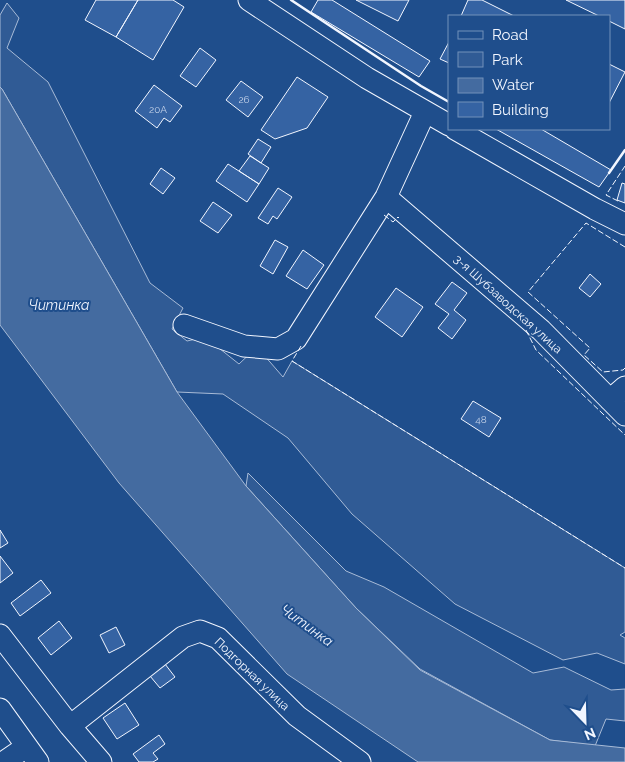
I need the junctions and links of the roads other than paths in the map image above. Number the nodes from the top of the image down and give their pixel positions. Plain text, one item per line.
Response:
1 (250, 0) edge
2 (425, 112) junction
3 (448, 124) edge
4 (457, 130) edge
5 (386, 197) junction
6 (625, 224) edge
7 (184, 325) dead end
8 (620, 401) edge
9 (0, 636) edge
10 (0, 710) edge
11 (70, 726) junction
12 (32, 755) edge
13 (4, 762) edge
14 (101, 762) edge
15 (360, 762) edge

1 - 2 street
2 - 3 street
2 - 5 street
4 - 6 street
5 - 7 street
5 - 8 street, 3-я Шубзаводская улица
9 - 11 street
10 - 12 street
11 - 14 street
11 - 15 street, Подгорная улица
12 - 13 street

